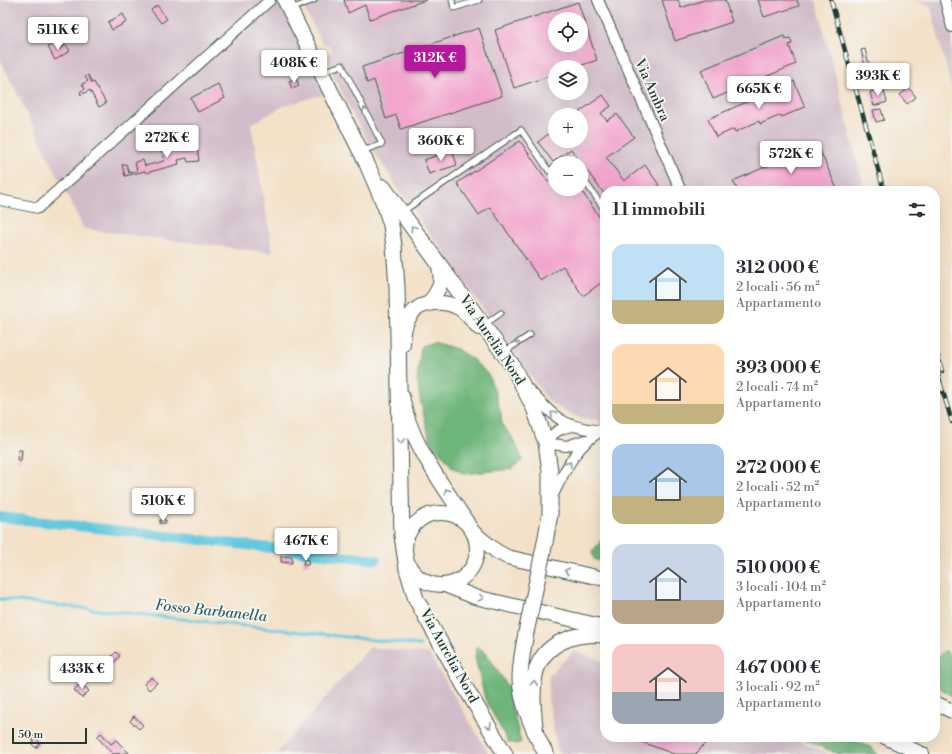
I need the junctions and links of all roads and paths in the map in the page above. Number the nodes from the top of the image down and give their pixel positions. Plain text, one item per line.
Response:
1 (270, 0) edge
2 (314, 0) edge
3 (452, 0) edge
4 (479, 0) edge
5 (598, 0) edge
6 (945, 0) edge
7 (287, 5) edge
8 (952, 27) edge
9 (321, 72) junction
10 (364, 158) junction
11 (548, 170) edge
12 (588, 186) edge
13 (679, 186) edge
14 (0, 200) edge
15 (600, 203) edge
16 (402, 213) junction
17 (436, 260) junction
18 (428, 304) junction
19 (501, 313) dead end
20 (484, 326) junction
21 (530, 335) dead end
22 (502, 350) junction
23 (399, 374) junction
24 (522, 384) junction
25 (576, 426) junction
26 (600, 430) edge
27 (600, 432) edge
28 (589, 439) junction
29 (546, 444) junction
30 (551, 498) junction
31 (471, 529) junction
32 (404, 554) junction
33 (600, 578) edge
34 (445, 585) junction
35 (600, 626) edge
36 (600, 635) edge
37 (940, 705) edge
38 (952, 711) edge
39 (536, 736) junction
40 (896, 742) edge
41 (505, 754) edge
42 (546, 754) edge
43 (922, 754) edge

1 - 14 street
2 - 7 lane
3 - 4 lane
5 - 13 street, Via Ambra
6 - 8 street
7 - 9 main road, Via Aurelia Nord
9 - 10 main road, Via Aurelia Nord
10 -> 9 lane
10 - 16 main road, Via Aurelia Nord
10 - 23 main road, Via Aurelia Nord
11 - 16 lane
12 - 15 lane
17 -> 16 main road, Via Aurelia Nord
17 - 18 main road
17 - 20 main road, Via Aurelia Nord
18 - 22 main road
18 - 23 main road
19 - 20 lane
20 - 22 main road, Via Aurelia Nord
22 -> 21 lane
22 - 24 main road, Via Aurelia Nord
31 -> 23 main road
23 -> 32 main road, Via Aurelia Nord
25 -> 24 street
24 - 29 main road, Via Aurelia Nord
25 - 26 street
25 - 29 street
27 - 28 street
28 - 29 street
30 -> 28 street
29 - 30 main road, Via Aurelia Nord
30 - 39 main road, Via Aurelia Nord, bridge
31 - 32 main road, Via Aurelia Nord
33 -> 31 main road, Via Aurelia Nord
31 - 34 main road
32 - 34 main road
32 -> 41 main road, Via Aurelia Nord
34 -> 35 main road
39 -> 36 main road
37 - 38 main road
39 - 42 main road, Via Aurelia Nord
40 - 43 main road

